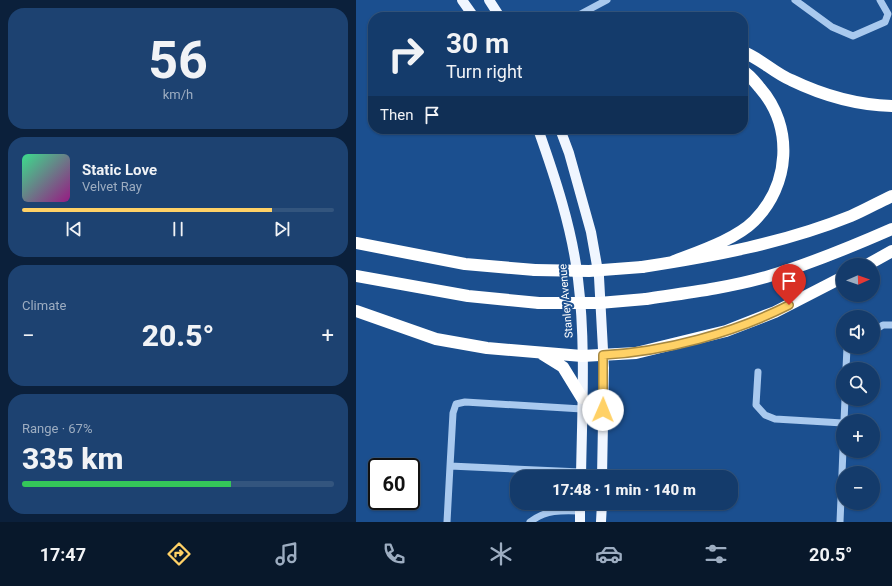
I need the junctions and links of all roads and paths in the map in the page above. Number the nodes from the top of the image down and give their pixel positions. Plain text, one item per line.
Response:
1 (462, 0) edge
2 (489, 0) edge
3 (607, 0) edge
4 (795, 0) edge
5 (880, 0) edge
6 (470, 12) edge
7 (497, 12) edge
8 (584, 12) edge
9 (748, 55) edge
10 (748, 74) edge
11 (892, 106) edge
12 (540, 134) edge
13 (562, 134) edge
14 (892, 196) edge
15 (892, 229) edge
16 (356, 243) edge
17 (892, 251) edge
18 (879, 258) edge
19 (672, 262) junction
20 (356, 276) edge
21 (836, 281) edge
22 (356, 311) edge
23 (892, 325) edge
24 (880, 327) edge
25 (539, 353) junction
26 (603, 355) junction
27 (582, 356) junction
28 (758, 372) dead end
29 (582, 404) junction
30 (836, 422) edge
31 (843, 458) edge
32 (450, 466) junction
33 (516, 470) edge
34 (581, 470) edge
35 (602, 470) edge
36 (562, 510) edge
37 (580, 510) edge
38 (602, 510) edge
39 (448, 522) edge
40 (530, 522) edge
41 (580, 522) edge
42 (602, 522) edge
43 (840, 522) edge

1 - 6 main road
2 - 7 main road
3 - 8 street
4 - 5 street
9 - 11 highway
10 - 19 highway
12 - 27 main road, Stanley Avenue
13 - 26 main road
14 - 19 highway
15 - 20 highway, bridge
16 - 19 highway, bridge
17 - 18 highway
21 - 26 highway
22 - 25 highway
23 - 24 street
25 - 27 highway
25 - 29 highway
26 - 27 highway
26 - 35 main road
27 - 29 main road, Stanley Avenue
28 - 30 street
29 - 32 street
29 - 34 main road, Stanley Avenue
31 - 43 street
32 - 33 street
32 - 39 street
36 - 40 street
37 - 41 main road
38 - 42 main road

